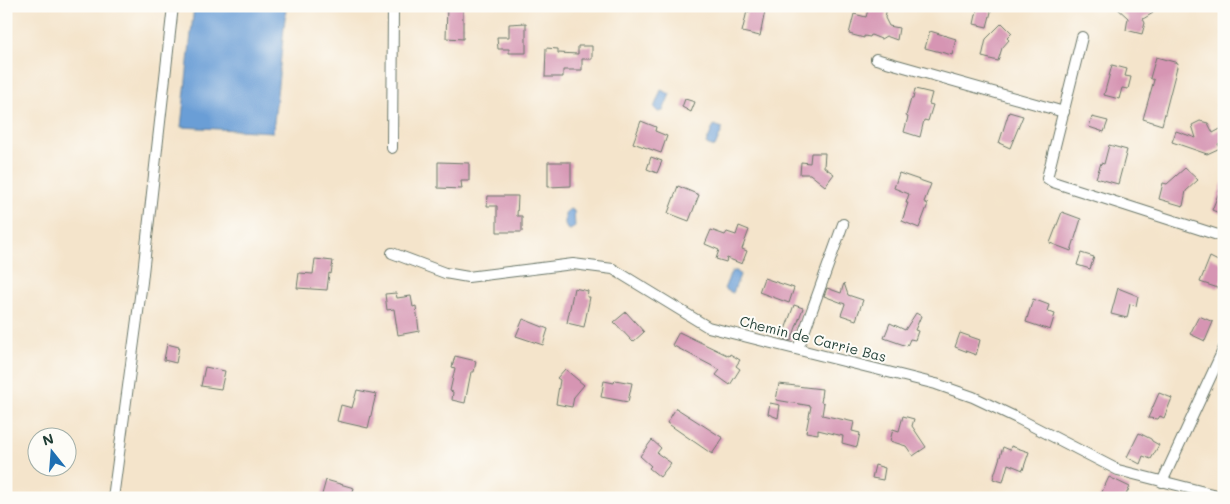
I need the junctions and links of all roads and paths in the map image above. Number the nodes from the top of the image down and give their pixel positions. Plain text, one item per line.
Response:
1 (173, 6) edge
2 (393, 6) edge
3 (1082, 38) dead end
4 (876, 59) dead end
5 (1064, 112) junction
6 (392, 148) dead end
7 (843, 224) dead end
8 (1224, 237) edge
9 (392, 254) dead end
10 (1224, 348) edge
11 (798, 349) junction
12 (1162, 482) junction
13 (1224, 497) edge
14 (113, 498) edge

1 - 14 street
2 - 6 street
3 - 5 street
4 - 5 street
5 - 8 street
7 - 11 street
9 - 11 street, Chemin de Carrie Bas
10 - 12 street
11 - 12 street, Chemin de Carrie Bas
12 - 13 street, Chemin de Carrie Bas

